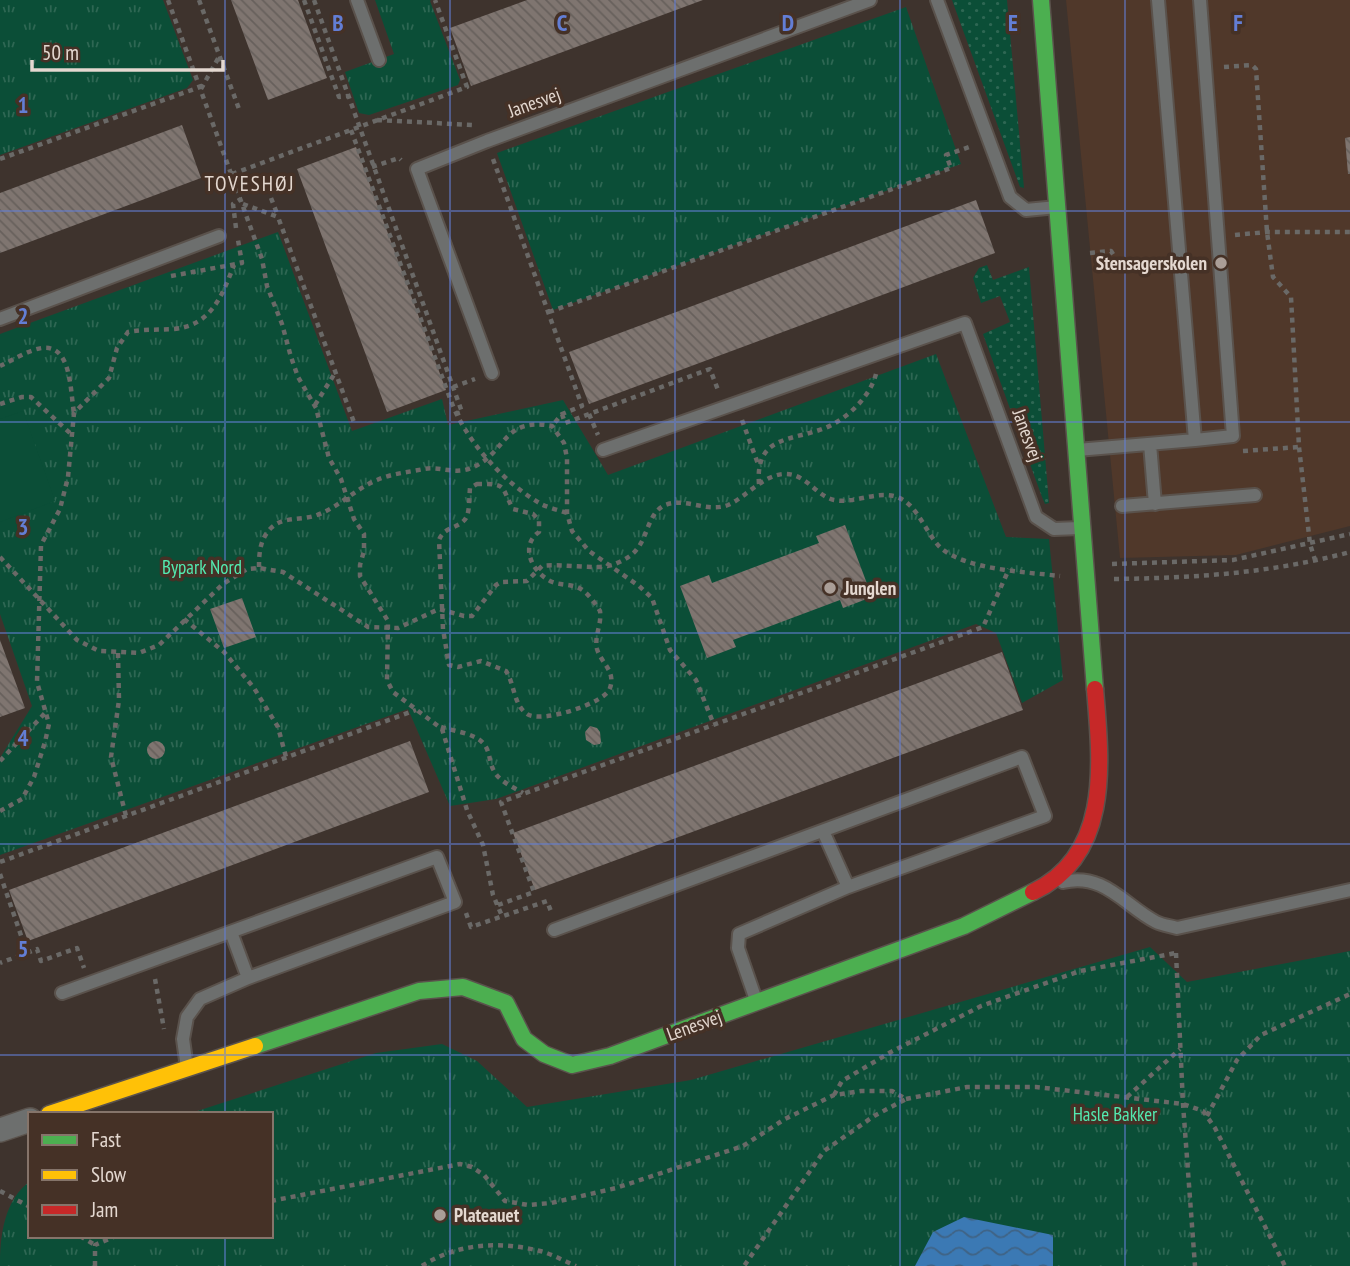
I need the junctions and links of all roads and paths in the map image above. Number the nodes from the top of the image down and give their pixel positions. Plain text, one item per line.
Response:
1 (167, 0) edge
2 (199, 0) edge
3 (304, 0) edge
4 (314, 0) edge
5 (357, 0) edge
6 (436, 0) edge
7 (870, 0) edge
8 (937, 0) edge
9 (1041, 0) edge
10 (1157, 0) edge
11 (1200, 0) edge
12 (220, 55) junction
13 (379, 60) dead end
14 (1205, 68) junction
15 (200, 89) junction
16 (348, 96) junction
17 (239, 109) dead end
18 (377, 120) junction
19 (359, 127) junction
20 (351, 130) junction
21 (989, 140) junction
22 (487, 141) junction
23 (492, 155) dead end
24 (0, 159) edge
25 (372, 167) junction
26 (417, 169) junction
27 (232, 174) junction
28 (271, 198) dead end
29 (243, 204) junction
30 (1057, 207) junction
31 (278, 217) junction
32 (1266, 232) junction
33 (1350, 232) edge
34 (219, 236) dead end
35 (1218, 237) junction
36 (234, 265) dead end
37 (549, 313) junction
38 (0, 319) edge
39 (881, 352) junction
40 (0, 366) edge
41 (335, 372) junction
42 (492, 373) dead end
43 (0, 404) edge
44 (315, 405) junction
45 (724, 407) junction
46 (74, 413) junction
47 (456, 414) junction
48 (562, 414) junction
49 (743, 422) dead end
50 (355, 425) dead end
51 (552, 426) junction
52 (72, 434) junction
53 (1195, 440) junction
54 (1150, 444) junction
55 (603, 450) dead end
56 (1077, 450) junction
57 (486, 458) junction
58 (759, 465) junction
59 (759, 484) junction
60 (1255, 495) dead end
61 (347, 498) junction
62 (1155, 504) junction
63 (1122, 506) dead end
64 (567, 513) junction
65 (1084, 528) junction
66 (1350, 534) edge
67 (1310, 544) junction
68 (1350, 552) edge
69 (0, 557) edge
70 (1315, 560) junction
71 (611, 565) junction
72 (259, 568) junction
73 (536, 569) junction
74 (1009, 569) junction
75 (1087, 572) junction
76 (41, 602) junction
77 (442, 609) junction
78 (184, 619) junction
79 (388, 628) junction
80 (118, 653) junction
81 (416, 710) junction
82 (46, 712) junction
83 (714, 725) junction
84 (440, 727) junction
85 (286, 757) junction
86 (0, 761) edge
87 (524, 794) junction
88 (0, 811) edge
89 (126, 816) junction
90 (823, 831) junction
91 (0, 862) edge
92 (0, 874) edge
93 (1051, 884) junction
94 (848, 887) junction
95 (1350, 890) edge
96 (538, 904) dead end
97 (498, 905) junction
98 (502, 916) junction
99 (471, 927) dead end
100 (1177, 928) junction
101 (554, 930) dead end
102 (231, 932) junction
103 (27, 953) junction
104 (1176, 953) junction
105 (151, 961) junction
106 (0, 963) edge
107 (248, 978) junction
108 (90, 984) junction
109 (62, 993) dead end
110 (1350, 994) edge
111 (756, 1002) junction
112 (1180, 1049) junction
113 (180, 1070) junction
114 (834, 1095) junction
115 (1127, 1098) junction
116 (906, 1099) junction
117 (1183, 1104) junction
118 (55, 1112) edge
119 (1207, 1117) junction
120 (28, 1121) edge
121 (0, 1130) edge
122 (0, 1191) edge
123 (273, 1201) edge
124 (28, 1206) edge
125 (83, 1238) edge
126 (111, 1238) edge
127 (95, 1245) junction
128 (95, 1266) edge
129 (422, 1266) edge
130 (576, 1266) edge
131 (744, 1266) edge
132 (1195, 1266) edge
133 (1284, 1266) edge

1 - 15 path
2 - 12 path
3 - 16 path
4 - 16 path
5 - 13 lane
6 - 18 path
7 - 22 lane, Janesvej
8 - 21 lane
9 - 30 street
10 - 53 lane
11 - 14 lane
12 - 15 path
12 - 17 path
14 - 32 path
14 - 35 lane
15 - 24 path
15 - 27 path
16 - 19 path
18 - 19 path
18 - 22 path
19 - 20 path
19 - 25 path
20 - 27 path
20 - 47 path
21 - 30 lane
21 - 37 path
22 - 26 lane, Janesvej
23 - 37 path
25 - 26 path
25 - 47 path
26 - 42 lane
27 - 29 path
28 - 31 path
29 - 31 path
29 - 44 path
30 - 56 street
31 - 41 path
32 - 33 path
32 - 35 path
32 - 67 path
34 - 38 lane
35 - 53 lane
36 - 46 path
37 - 48 path
39 - 45 lane, Janesvej
39 - 58 path
39 - 65 lane, Janesvej
40 - 46 path
41 - 44 path
41 - 50 path
43 - 52 path
44 - 61 path
45 - 48 path
45 - 55 lane, Janesvej
46 - 52 path
47 - 57 path
48 - 51 path
49 - 58 path
51 - 57 path
51 - 64 path
52 - 76 path
53 - 54 lane
54 - 56 lane
54 - 62 lane
56 - 65 street
57 - 61 path
57 - 64 path
58 - 59 path
59 - 71 path
59 - 74 path
60 - 62 lane
61 - 72 path
61 - 79 path
62 - 63 lane
64 - 71 path
65 - 75 street
66 - 67 path
67 - 70 path
67 - 75 path
68 - 70 path
69 - 76 path
70 - 75 path
71 - 73 path
71 - 83 path
72 - 78 path
72 - 79 path
73 - 77 path
73 - 77 path
73 - 77 path
74 - 75 path
74 - 83 path
75 - 93 street, Lenesvej
76 - 80 path
76 - 82 path
77 - 79 path
78 - 80 path
78 - 85 path
79 - 81 path
80 - 89 path
81 - 84 path
81 - 85 path
82 - 86 path
82 - 88 path
83 - 87 path
84 - 87 path
84 - 97 path
85 - 89 path
87 - 97 path
89 - 91 path
90 - 94 lane
90 - 94 lane
90 - 101 lane
92 - 103 path
93 - 100 lane
93 - 111 street, Lenesvej
94 - 111 lane
95 - 100 lane
96 - 98 path
97 - 98 path
98 - 99 path
100 - 104 path
102 - 105 lane
102 - 107 lane
102 - 107 lane
103 - 106 path
103 - 108 path
104 - 112 path
104 - 114 path
105 - 108 lane
105 - 113 path
107 - 113 lane
108 - 109 lane
110 - 119 path
111 - 113 street, Lenesvej
112 - 115 path
112 - 117 path
113 - 118 street, Lenesvej
114 - 116 path
114 - 123 path
115 - 116 path
115 - 117 path
116 - 131 path
117 - 119 path
117 - 132 path
119 - 133 path
120 - 121 street
122 - 124 path
125 - 127 path
126 - 127 path
127 - 128 path
129 - 130 path

